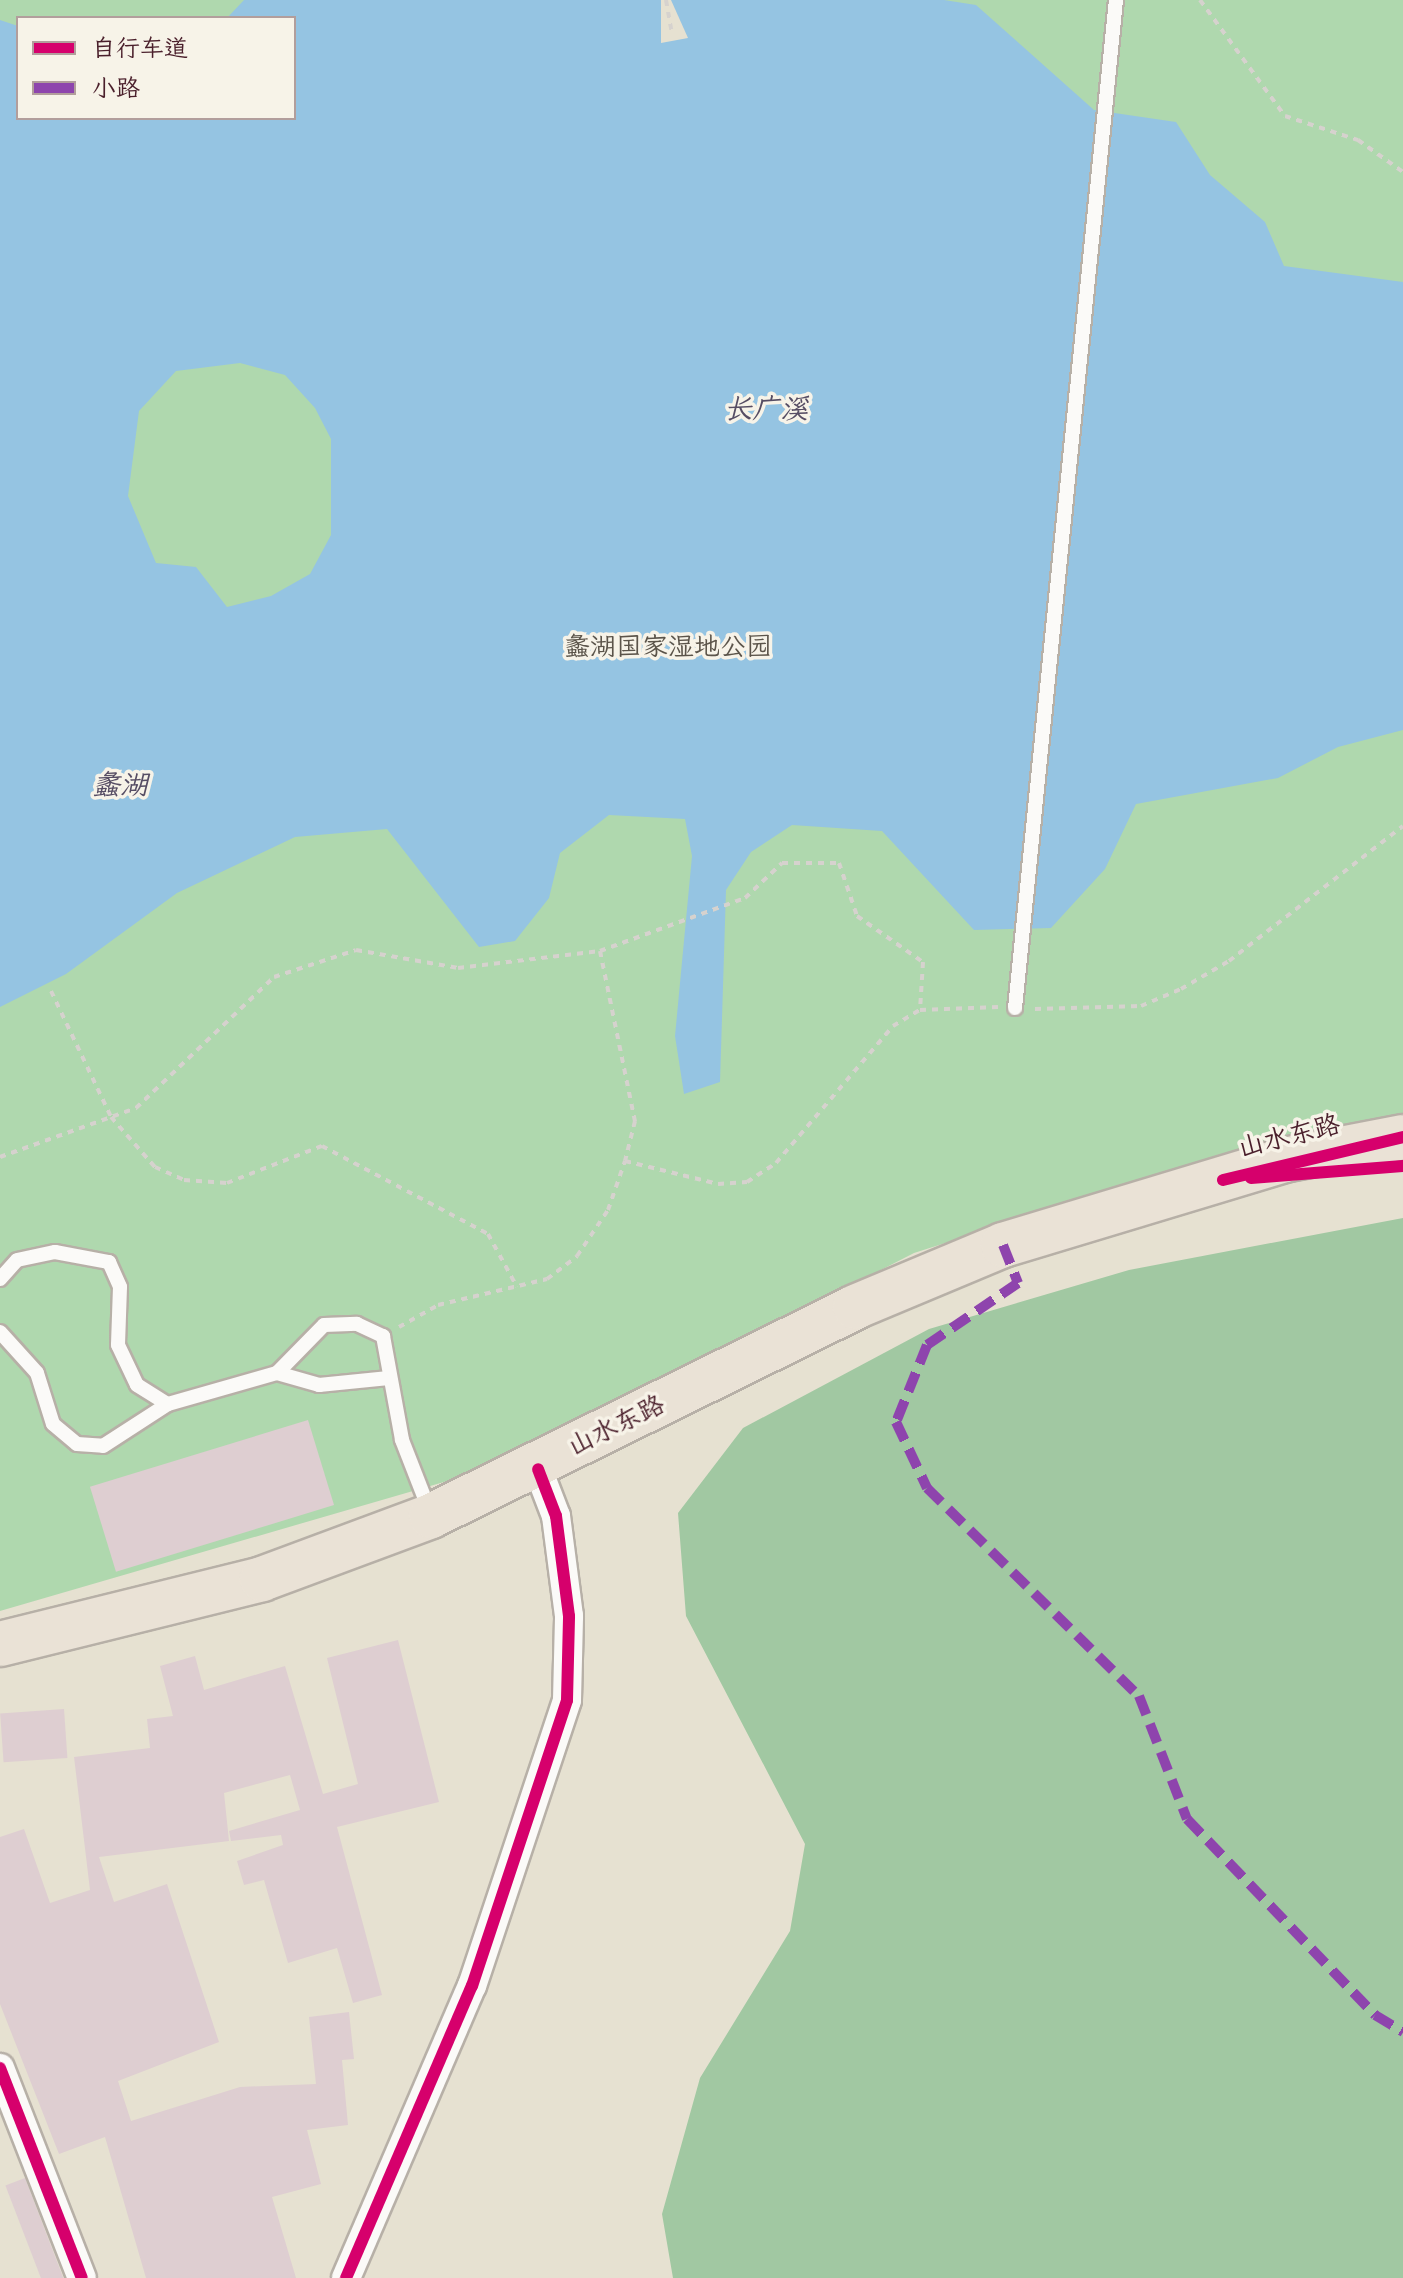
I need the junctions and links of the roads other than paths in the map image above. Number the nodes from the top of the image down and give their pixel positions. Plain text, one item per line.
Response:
1 (1116, 0) edge
2 (1015, 1008) road end
3 (1403, 1137) edge
4 (1403, 1166) edge
5 (1223, 1180) junction
6 (0, 1279) edge
7 (0, 1332) edge
8 (277, 1373) junction
9 (389, 1378) junction
10 (168, 1404) junction
11 (538, 1469) junction
12 (431, 1516) junction
13 (0, 1644) edge
14 (0, 2068) edge
15 (82, 2278) edge
16 (346, 2278) edge

1 - 2 lane
3 - 5 highway, 山水东路
4 - 5 highway, 山水东路
5 - 11 highway, 山水东路
6 - 10 lane
7 - 10 lane
8 - 9 lane
8 - 9 lane
8 - 10 lane
9 - 12 lane
11 - 12 highway, 山水东路
11 - 16 street
12 - 13 highway, 山水东路
14 - 15 street

